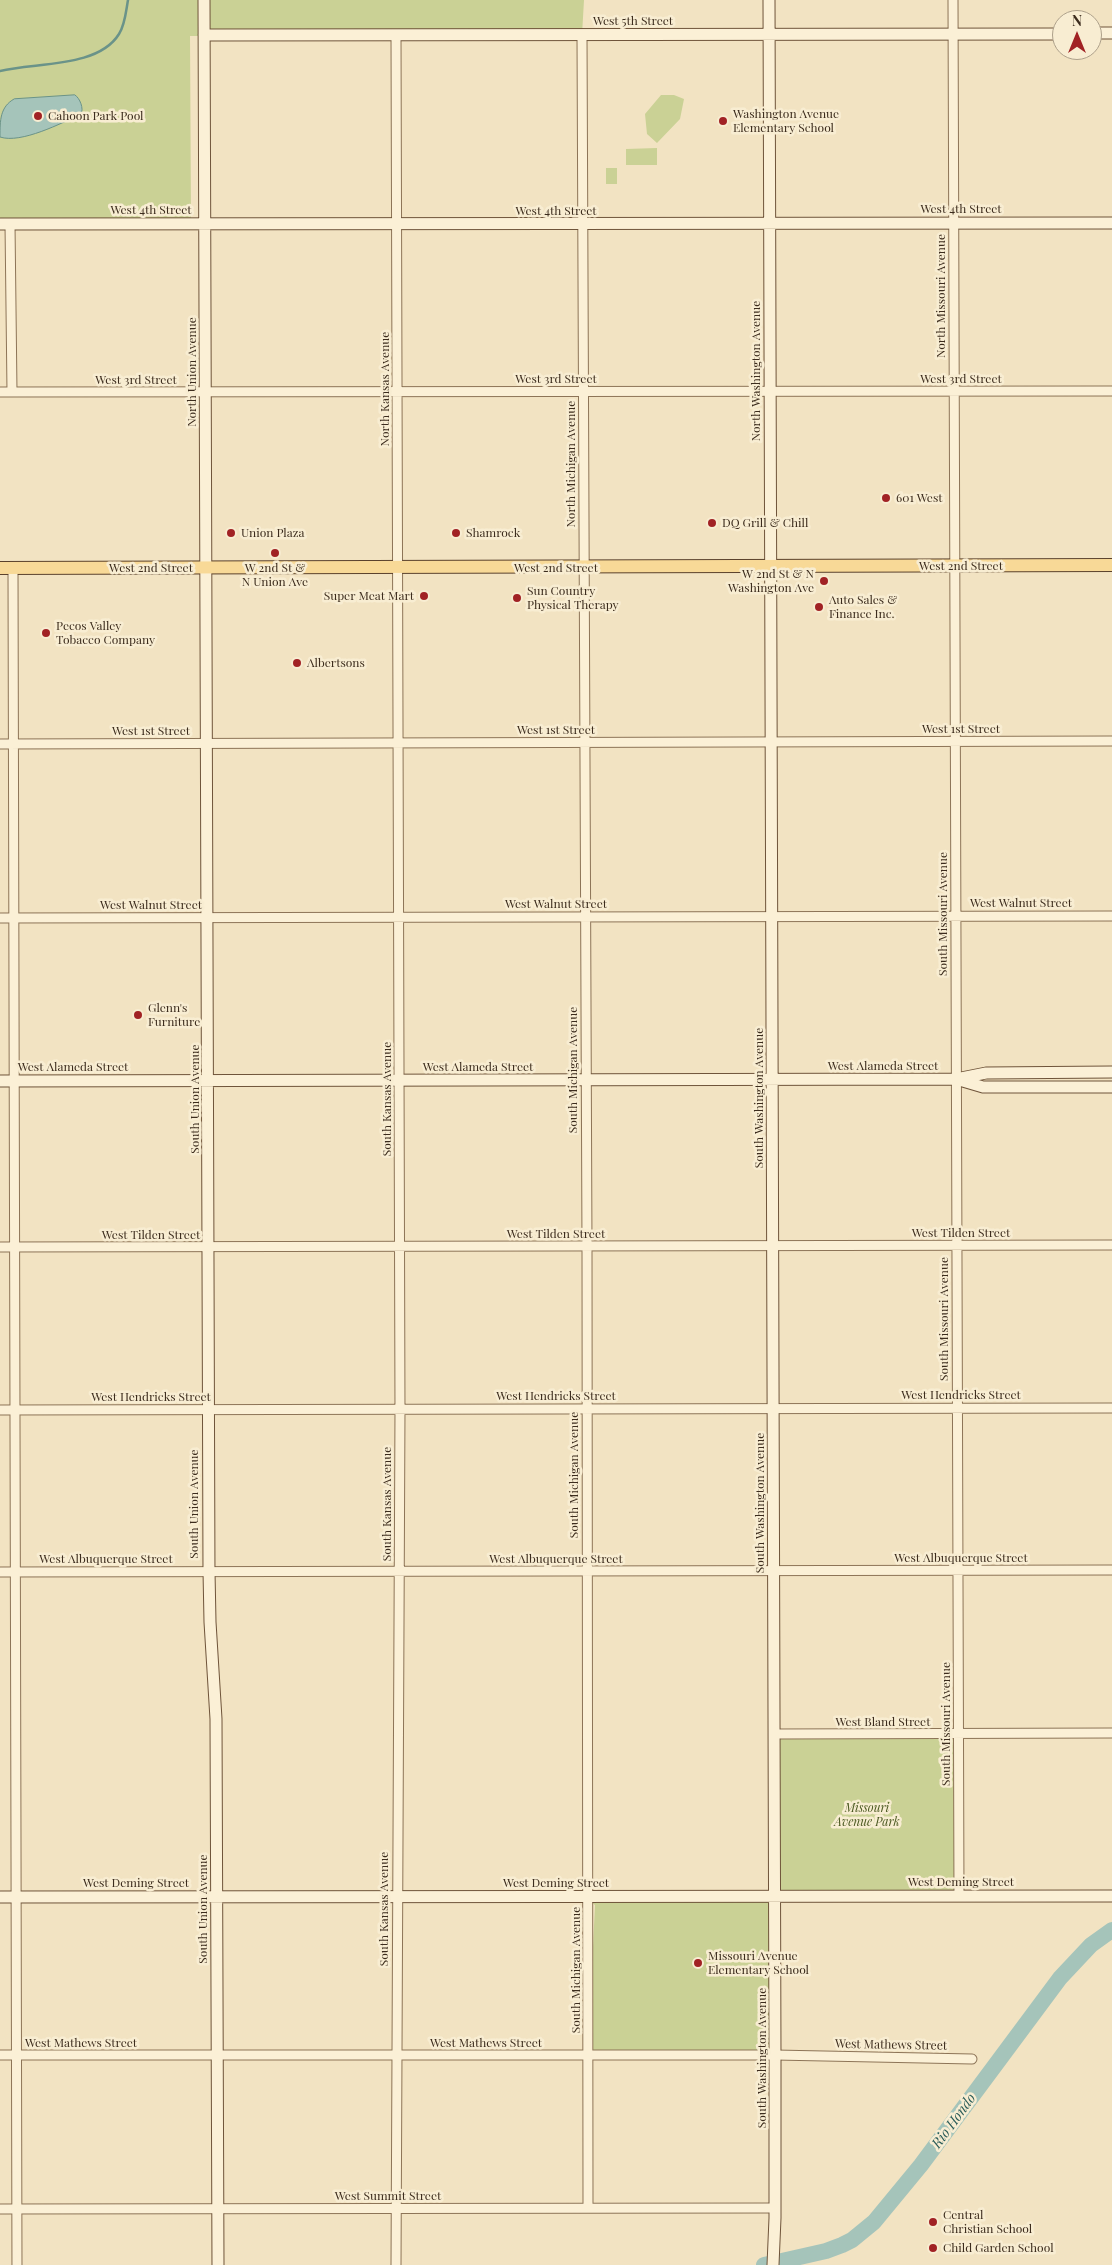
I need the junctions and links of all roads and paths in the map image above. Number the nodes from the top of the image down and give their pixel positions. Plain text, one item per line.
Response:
1 (204, 0) edge
2 (769, 0) edge
3 (953, 0) edge
4 (769, 34) junction
5 (953, 34) junction
6 (1052, 34) edge
7 (396, 35) junction
8 (582, 35) junction
9 (204, 36) junction
10 (205, 223) junction
11 (953, 223) junction
12 (1112, 223) edge
13 (5, 224) edge
14 (396, 224) junction
15 (582, 224) junction
16 (769, 224) junction
17 (954, 391) junction
18 (1112, 391) edge
19 (0, 392) edge
20 (12, 392) junction
21 (206, 392) junction
22 (397, 392) junction
23 (584, 392) junction
24 (770, 392) junction
25 (1112, 565) edge
26 (955, 566) junction
27 (584, 567) junction
28 (771, 567) junction
29 (6, 568) edge
30 (207, 568) junction
31 (398, 568) junction
32 (955, 741) junction
33 (1112, 741) edge
34 (585, 742) junction
35 (772, 742) junction
36 (207, 743) junction
37 (399, 743) junction
38 (0, 744) edge
39 (12, 744) junction
40 (772, 916) junction
41 (956, 916) junction
42 (1112, 916) edge
43 (399, 917) junction
44 (585, 917) junction
45 (0, 918) edge
46 (14, 918) junction
47 (208, 918) junction
48 (1112, 1072) edge
49 (956, 1079) junction
50 (399, 1080) junction
51 (585, 1080) junction
52 (773, 1080) junction
53 (0, 1081) edge
54 (14, 1081) junction
55 (208, 1081) junction
56 (1112, 1087) edge
57 (1112, 1245) edge
58 (587, 1246) junction
59 (773, 1246) junction
60 (956, 1246) junction
61 (0, 1247) edge
62 (15, 1247) junction
63 (209, 1247) junction
64 (400, 1247) junction
65 (586, 1408) junction
66 (774, 1408) junction
67 (958, 1408) junction
68 (1112, 1408) edge
69 (209, 1409) junction
70 (400, 1409) junction
71 (0, 1410) edge
72 (15, 1410) junction
73 (958, 1570) junction
74 (1112, 1570) edge
75 (208, 1571) junction
76 (587, 1571) junction
77 (773, 1571) junction
78 (0, 1572) edge
79 (16, 1572) junction
80 (399, 1572) junction
81 (1112, 1733) edge
82 (775, 1734) junction
83 (958, 1734) junction
84 (588, 1896) junction
85 (775, 1896) junction
86 (959, 1896) junction
87 (1112, 1896) edge
88 (0, 1897) edge
89 (16, 1897) junction
90 (217, 1897) junction
91 (397, 1897) junction
92 (0, 2055) edge
93 (17, 2055) junction
94 (217, 2055) junction
95 (588, 2055) junction
96 (776, 2055) junction
97 (396, 2056) junction
98 (972, 2059) dead end
99 (588, 2208) junction
100 (776, 2208) junction
101 (0, 2209) edge
102 (17, 2209) junction
103 (218, 2209) junction
104 (396, 2209) junction
105 (773, 2260) edge
106 (17, 2265) edge
107 (218, 2265) edge
108 (396, 2265) edge

1 - 9 street, North Union Avenue
2 - 4 street, North Washington Avenue
3 - 5 street, North Missouri Avenue
4 - 5 street, West 5th Street
4 - 8 street, West 5th Street
4 - 16 street, North Washington Avenue
5 - 6 street, West 5th Street
5 - 11 street, North Missouri Avenue
7 - 8 street, West 5th Street
7 - 9 street, West 5th Street
7 - 14 street, North Kansas Avenue
8 - 15 street, North Michigan Avenue
9 - 10 street, North Union Avenue
10 - 13 street, West 4th Street
10 - 14 street, West 4th Street
10 - 21 street, North Union Avenue
11 - 12 street, West 4th Street
11 - 16 street, West 4th Street
11 - 17 street, North Missouri Avenue
13 - 20 street
14 - 15 street, West 4th Street
14 - 22 street, North Kansas Avenue
15 - 16 street, West 4th Street
15 - 23 street, North Michigan Avenue
16 - 24 street, North Washington Avenue
17 - 18 street, West 3rd Street
17 - 24 street, West 3rd Street
17 - 26 street, North Missouri Avenue
19 - 20 street, West 3rd Street
20 - 21 street, West 3rd Street
21 - 22 street, West 3rd Street
21 - 30 street, North Union Avenue
22 - 23 street, West 3rd Street
22 - 31 street, North Kansas Avenue
23 - 24 street, West 3rd Street
23 - 27 street, North Michigan Avenue
24 - 28 street, North Washington Avenue
25 - 26 main road, West 2nd Street
26 - 28 main road, West 2nd Street
26 - 32 street, North Missouri Avenue
27 - 28 main road, West 2nd Street
27 - 31 main road, West 2nd Street
27 - 34 street, North Michigan Avenue
28 - 35 street, North Washington Avenue
29 - 30 main road, West 2nd Street
29 - 39 street
30 - 31 main road, West 2nd Street
30 - 36 street, North Union Avenue
31 - 37 street, North Kansas Avenue
32 - 33 street, West 1st Street
32 - 35 street, West 1st Street
32 - 41 street, South Missouri Avenue
34 - 35 street, West 1st Street
34 - 37 street, West 1st Street
34 - 44 street, South Michigan Avenue
35 - 40 street, South Washington Avenue
36 - 37 street, West 1st Street
36 - 39 street, West 1st Street
36 - 47 street, South Union Avenue
37 - 43 street, South Kansas Avenue
38 - 39 street, West 1st Street
39 - 46 street
40 - 41 street, West Walnut Street
40 - 44 street, West Walnut Street
40 - 52 street, South Washington Avenue
41 - 42 street, West Walnut Street
41 - 49 street, South Missouri Avenue
43 - 44 street, West Walnut Street
43 - 47 street, West Walnut Street
43 - 50 street, South Kansas Avenue
44 - 51 street, South Michigan Avenue
45 - 46 street, West Walnut Street
46 - 47 street, West Walnut Street
46 - 54 street
47 - 55 street, South Union Avenue
48 - 49 street, West Alameda Street
49 - 52 street, West Alameda Street
49 - 56 street, West Alameda Street
49 - 60 street, South Missouri Avenue
50 - 51 street, West Alameda Street
50 - 55 street, West Alameda Street
50 - 64 street, South Kansas Avenue
51 - 52 street, West Alameda Street
51 - 58 street, South Michigan Avenue
52 - 59 street, South Washington Avenue
53 - 54 street, West Alameda Street
54 - 55 street, West Alameda Street
54 - 62 street
55 - 63 street, South Union Avenue
57 - 60 street, West Tilden Street
58 - 59 street, West Tilden Street
58 - 64 street, West Tilden Street
58 - 65 street, South Michigan Avenue
59 - 60 street, West Tilden Street
59 - 66 street, South Washington Avenue
60 - 67 street, South Missouri Avenue
61 - 62 street, West Tilden Street
62 - 63 street, West Tilden Street
62 - 72 street
63 - 64 street, West Tilden Street
63 - 69 street, South Union Avenue
64 - 70 street, South Kansas Avenue
65 - 66 street, West Hendricks Street
65 - 70 street, West Hendricks Street
65 - 76 street, South Michigan Avenue
66 - 67 street, West Hendricks Street
66 - 77 street, South Washington Avenue
67 - 68 street, West Hendricks Street
67 - 73 street, South Missouri Avenue
69 - 70 street, West Hendricks Street
69 - 72 street, West Hendricks Street
69 - 75 street, South Union Avenue
70 - 80 street, South Kansas Avenue
71 - 72 street, West Hendricks Street
72 - 79 street
73 - 74 street, West Albuquerque Street
73 - 77 street, West Albuquerque Street
73 - 83 street, South Missouri Avenue
75 - 79 street, West Albuquerque Street
75 - 80 street, West Albuquerque Street
75 - 90 street, South Union Avenue
76 - 77 street, West Albuquerque Street
76 - 80 street, West Albuquerque Street
76 - 84 street, South Michigan Avenue
77 - 82 street, South Washington Avenue
78 - 79 street, West Albuquerque Street
79 - 89 street
80 - 91 street, South Kansas Avenue
81 - 83 street, West Bland Street
82 - 83 street, West Bland Street
82 - 85 street, South Washington Avenue
83 - 86 street, South Missouri Avenue
84 - 85 street, West Deming Street
84 - 91 street, West Deming Street
84 - 95 street, South Michigan Avenue
85 - 86 street, West Deming Street
85 - 96 street, South Washington Avenue
86 - 87 street, West Deming Street
88 - 89 street, West Deming Street
89 - 90 street, West Deming Street
89 - 93 street
90 - 91 street, West Deming Street
90 - 94 street, South Union Avenue
91 - 97 street, South Kansas Avenue
92 - 93 street, West Mathews Street
93 - 94 street, West Mathews Street
93 - 102 street
94 - 97 street, West Mathews Street
94 - 103 street, South Union Avenue
95 - 96 street, West Mathews Street
95 - 97 street, West Mathews Street
95 - 99 street, South Michigan Avenue
96 - 98 street, West Mathews Street
96 - 100 street, South Washington Avenue
97 - 104 street, South Kansas Avenue
99 - 100 street, West Summit Street
99 - 104 street, West Summit Street
100 - 105 street, South Washington Avenue
101 - 102 street, West Summit Street
102 - 103 street, West Summit Street
102 - 106 street
103 - 104 street, West Summit Street
103 - 107 street, South Union Avenue
104 - 108 street, South Kansas Avenue

